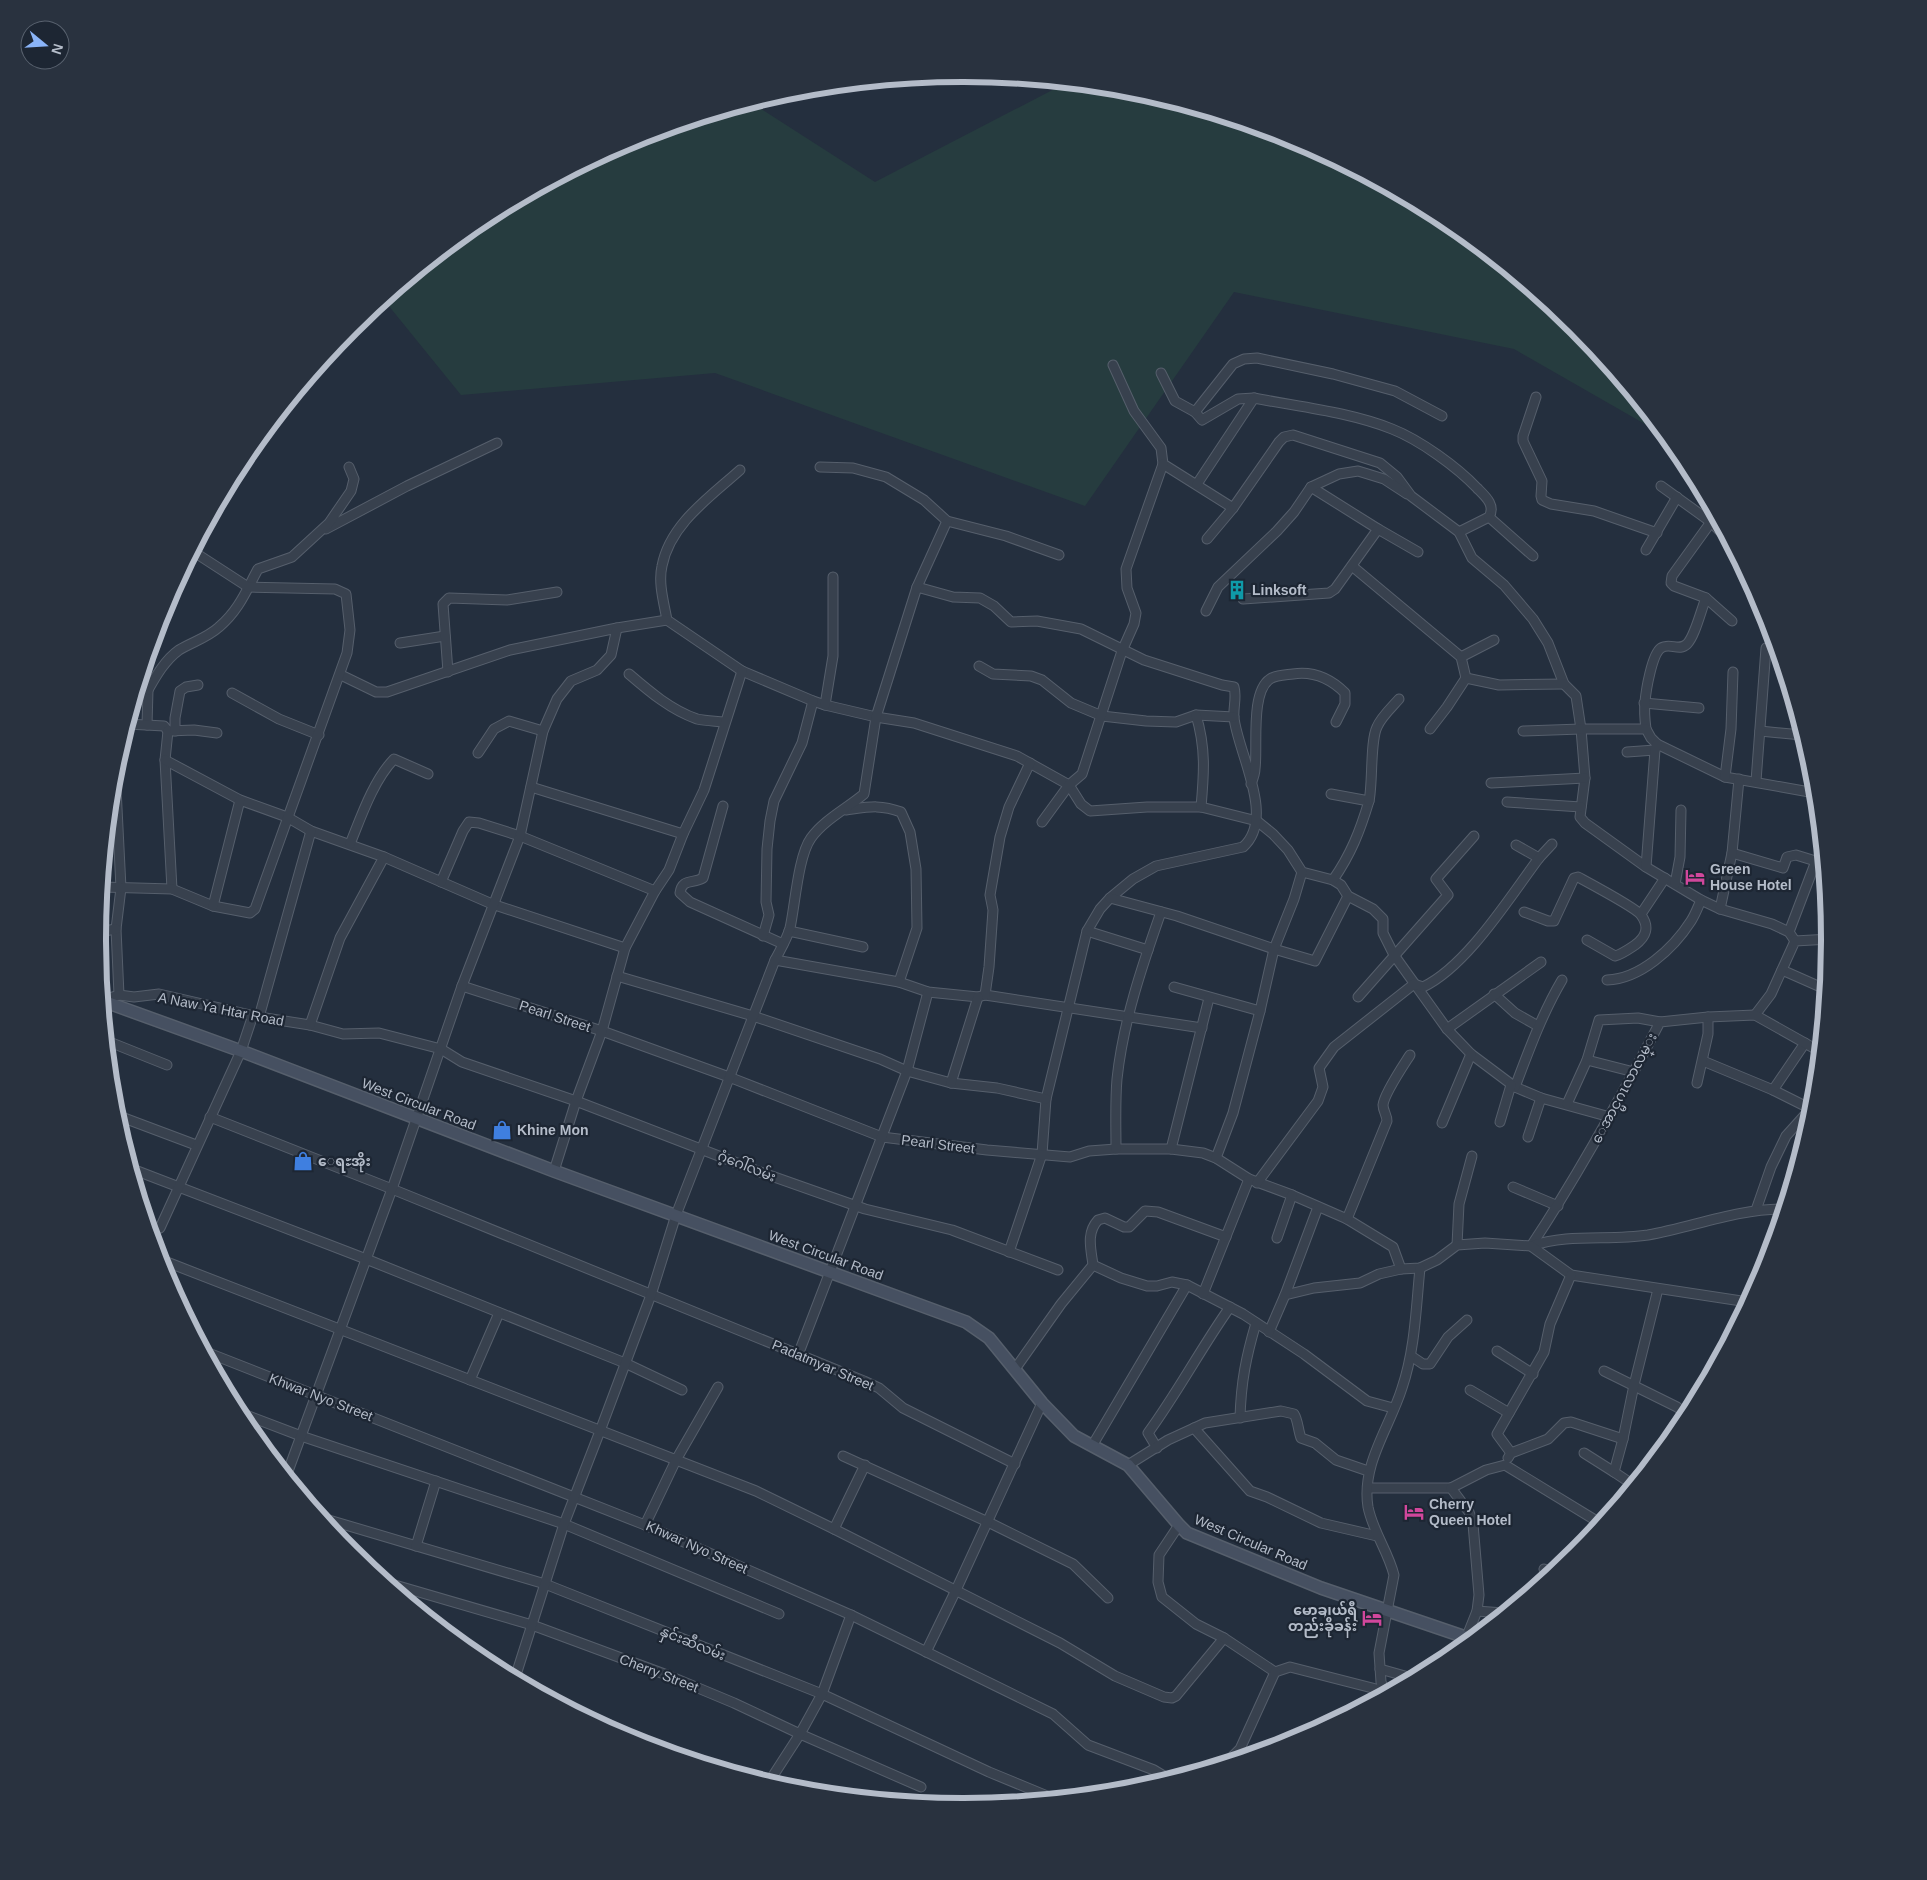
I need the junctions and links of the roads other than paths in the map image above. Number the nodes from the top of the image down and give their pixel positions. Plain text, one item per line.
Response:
1 (1113, 364) dead end
2 (1161, 372) dead end
3 (1536, 397) dead end
4 (1254, 398) junction
5 (1195, 412) junction
6 (1442, 416) dead end
7 (497, 443) dead end
8 (1163, 464) junction
9 (350, 467) dead end
10 (820, 467) dead end
11 (740, 470) dead end
12 (1197, 484) junction
13 (1662, 486) dead end
14 (1311, 487) junction
15 (1411, 496) junction
16 (1677, 497) junction
17 (1233, 508) junction
18 (1490, 517) junction
19 (947, 521) junction
20 (1711, 522) joint
21 (1378, 530) junction
22 (321, 532) junction
23 (1459, 532) junction
24 (1657, 533) junction
25 (1208, 540) dead end
26 (1646, 550) dead end
27 (1418, 552) dead end
28 (198, 554) edge
29 (1059, 555) dead end
30 (1533, 556) dead end
31 (1352, 566) junction
32 (833, 577) dead end
33 (248, 587) junction
34 (917, 587) junction
35 (557, 592) dead end
36 (1243, 598) dead end
37 (1706, 598) junction
38 (1206, 611) dead end
39 (667, 620) junction
40 (1732, 621) dead end
41 (617, 628) junction
42 (445, 636) junction
43 (1494, 640) dead end
44 (400, 643) dead end
45 (1766, 648) dead end
46 (1122, 651) junction
47 (1461, 657) junction
48 (979, 666) dead end
49 (742, 670) junction
50 (448, 672) junction
51 (1734, 672) dead end
52 (341, 674) junction
53 (629, 674) dead end
54 (1466, 678) junction
55 (146, 683) edge
56 (1564, 684) junction
57 (198, 685) dead end
58 (148, 690) junction
59 (232, 693) dead end
60 (1399, 699) dead end
61 (813, 701) junction
62 (1644, 703) junction
63 (825, 705) junction
64 (1699, 708) dead end
65 (1196, 715) junction
66 (1102, 716) junction
67 (876, 717) junction
68 (1234, 717) junction
69 (724, 722) junction
70 (1336, 722) dead end
71 (134, 724) edge
72 (147, 725) junction
73 (1430, 729) dead end
74 (1580, 729) junction
75 (1646, 729) junction
76 (171, 731) junction
77 (543, 731) junction
78 (1523, 731) dead end
79 (1760, 731) junction
80 (216, 733) dead end
81 (1796, 734) edge
82 (319, 735) junction
83 (1656, 747) junction
84 (1627, 752) dead end
85 (478, 753) dead end
86 (165, 760) junction
87 (1030, 763) junction
88 (428, 774) dead end
89 (1726, 777) junction
90 (1585, 778) junction
91 (1739, 779) junction
92 (1756, 781) junction
93 (1491, 783) dead end
94 (1251, 784) junction
95 (1069, 785) junction
96 (531, 786) junction
97 (1808, 792) edge
98 (1331, 794) dead end
99 (240, 800) junction
100 (1369, 801) junction
101 (1507, 802) dead end
102 (117, 805) edge
103 (723, 806) dead end
104 (1201, 807) junction
105 (1581, 807) junction
106 (844, 810) junction
107 (1681, 810) dead end
108 (287, 817) junction
109 (1257, 821) junction
110 (1042, 822) dead end
111 (311, 831) junction
112 (683, 834) junction
113 (520, 836) junction
114 (1474, 836) dead end
115 (350, 844) junction
116 (1552, 844) dead end
117 (1516, 845) dead end
118 (1732, 853) junction
119 (384, 857) junction
120 (1539, 858) junction
121 (1817, 861) edge
122 (1817, 866) edge
123 (1646, 867) junction
124 (1302, 872) junction
125 (1665, 878) junction
126 (1333, 880) junction
127 (441, 882) junction
128 (1675, 884) junction
129 (108, 887) edge
130 (121, 888) junction
131 (172, 889) junction
132 (655, 891) junction
133 (1348, 896) junction
134 (1110, 898) junction
135 (1701, 900) junction
136 (492, 904) junction
137 (213, 906) junction
138 (1720, 909) junction
139 (1161, 912) junction
140 (1524, 912) dead end
141 (1641, 914) junction
142 (116, 928) junction
143 (106, 930) edge
144 (789, 931) junction
145 (1087, 931) junction
146 (1788, 932) junction
147 (764, 936) junction
148 (1587, 940) dead end
149 (1821, 940) edge
150 (1795, 941) junction
151 (783, 944) junction
152 (625, 948) junction
153 (863, 948) dead end
154 (1274, 949) junction
155 (1148, 950) junction
156 (1394, 955) junction
157 (775, 960) junction
158 (1541, 962) dead end
159 (1782, 970) junction
160 (617, 976) junction
161 (1562, 980) dead end
162 (1606, 980) dead end
163 (899, 982) junction
164 (1414, 984) junction
165 (462, 986) junction
166 (1819, 986) edge
167 (1174, 987) dead end
168 (928, 992) junction
169 (1494, 994) junction
170 (120, 995) junction
171 (981, 996) junction
172 (1358, 997) dead end
173 (1209, 998) junction
174 (108, 999) edge
175 (109, 1003) edge
176 (1068, 1006) junction
177 (1260, 1011) junction
178 (1755, 1015) junction
179 (256, 1016) junction
180 (753, 1016) junction
181 (1708, 1016) junction
182 (1129, 1017) junction
183 (1660, 1022) junction
184 (310, 1025) junction
185 (1538, 1026) junction
186 (1202, 1028) junction
187 (1448, 1029) junction
188 (602, 1031) junction
189 (112, 1043) edge
190 (1805, 1043) junction
191 (1814, 1048) edge
192 (441, 1049) junction
193 (241, 1051) junction
194 (1471, 1054) junction
195 (1410, 1055) dead end
196 (1587, 1060) junction
197 (1704, 1061) junction
198 (167, 1065) dead end
199 (907, 1070) junction
200 (1634, 1072) junction
201 (729, 1077) junction
202 (951, 1083) junction
203 (1697, 1083) dead end
204 (1513, 1086) junction
205 (1773, 1090) junction
206 (1541, 1098) junction
207 (1046, 1099) junction
208 (576, 1101) junction
209 (1567, 1104) junction
210 (1805, 1104) edge
211 (210, 1117) junction
212 (1610, 1117) junction
213 (125, 1118) edge
214 (1802, 1118) edge
215 (417, 1119) junction
216 (1500, 1122) dead end
217 (1442, 1123) dead end
218 (882, 1137) junction
219 (1528, 1137) dead end
220 (196, 1145) junction
221 (702, 1148) junction
222 (1116, 1149) junction
223 (1171, 1149) junction
224 (1042, 1154) junction
225 (1472, 1156) dead end
226 (1216, 1158) junction
227 (138, 1171) edge
228 (554, 1172) junction
229 (1253, 1181) junction
230 (1513, 1187) dead end
231 (179, 1188) junction
232 (392, 1189) junction
233 (1292, 1195) junction
234 (856, 1206) junction
235 (1558, 1206) junction
236 (1318, 1207) junction
237 (1777, 1209) edge
238 (1756, 1210) junction
239 (676, 1215) junction
240 (1347, 1218) junction
241 (160, 1228) dead end
242 (1226, 1237) junction
243 (1277, 1238) dead end
244 (1457, 1245) junction
245 (1531, 1246) junction
246 (1008, 1252) junction
247 (366, 1259) junction
248 (169, 1263) edge
249 (1094, 1265) junction
250 (1420, 1268) junction
251 (1401, 1269) junction
252 (1058, 1270) dead end
253 (831, 1272) junction
254 (1571, 1275) junction
255 (1187, 1285) junction
256 (1658, 1289) junction
257 (1203, 1294) junction
258 (650, 1295) junction
259 (1285, 1295) junction
260 (1741, 1301) edge
261 (1230, 1308) junction
262 (499, 1312) junction
263 (1467, 1320) dead end
264 (1256, 1323) junction
265 (341, 1330) junction
266 (1269, 1332) junction
267 (1497, 1351) dead end
268 (213, 1355) edge
269 (798, 1355) junction
270 (1411, 1356) junction
271 (625, 1363) junction
272 (1015, 1369) junction
273 (1604, 1371) dead end
274 (1533, 1374) junction
275 (470, 1380) junction
276 (1634, 1385) junction
277 (718, 1386) dead end
278 (682, 1390) dead end
279 (1470, 1390) dead end
280 (316, 1396) junction
281 (1042, 1403) junction
282 (1393, 1408) junction
283 (1680, 1410) edge
284 (1509, 1413) junction
285 (252, 1417) edge
286 (1240, 1418) junction
287 (1194, 1428) junction
288 (600, 1431) junction
289 (301, 1436) junction
290 (1624, 1439) junction
291 (1092, 1446) junction
292 (1157, 1448) junction
293 (1511, 1453) junction
294 (1584, 1453) dead end
295 (843, 1456) dead end
296 (676, 1460) junction
297 (1015, 1464) junction
298 (865, 1465) junction
299 (1505, 1465) junction
300 (1128, 1466) junction
301 (289, 1469) edge
302 (1368, 1471) junction
303 (1614, 1472) junction
304 (436, 1481) junction
305 (1628, 1481) edge
306 (1368, 1488) junction
307 (1451, 1488) junction
308 (574, 1496) junction
309 (1594, 1520) edge
310 (334, 1522) edge
311 (988, 1522) junction
312 (564, 1524) junction
313 (645, 1525) junction
314 (1179, 1525) junction
315 (834, 1529) junction
316 (1377, 1536) junction
317 (416, 1546) junction
318 (545, 1584) junction
319 (400, 1586) edge
320 (956, 1590) junction
321 (1108, 1598) dead end
322 (1386, 1609) junction
323 (1477, 1611) junction
324 (1495, 1612) edge
325 (779, 1614) dead end
326 (851, 1615) junction
327 (532, 1625) junction
328 (1471, 1631) edge
329 (1464, 1636) edge
330 (1224, 1638) junction
331 (926, 1652) junction
332 (1380, 1669) junction
333 (517, 1672) edge
334 (1275, 1672) junction
335 (1404, 1676) edge
336 (1383, 1688) edge
337 (1378, 1690) edge
338 (822, 1694) junction
339 (800, 1734) junction
340 (1236, 1753) edge
341 (1160, 1774) edge
342 (773, 1776) edge
343 (921, 1787) dead end
344 (1041, 1794) edge

1 - 8 street
2 - 5 street
3 - 24 street
4 - 5 street
4 - 12 street
4 - 18 street
5 - 6 street
7 - 22 street
8 - 12 street
8 - 46 street
9 - 22 street
10 - 19 street
11 - 39 street
12 - 17 street
13 - 16 street
14 - 15 street
14 - 21 street
14 - 38 street
15 - 17 street
15 - 23 street
16 - 20 street
16 - 24 street
17 - 25 street
18 - 23 street
18 - 30 street
19 - 29 street
19 - 34 street
20 - 37 street
21 - 27 street
21 - 31 street
22 - 33 street
23 - 56 street
24 - 26 street
28 - 33 street
31 - 36 street
31 - 47 street
32 - 63 street
33 - 52 street
33 - 58 street
34 - 46 street
34 - 67 street
35 - 42 street
37 - 40 street
37 - 62 street
39 - 41 street
39 - 49 street
41 - 50 street
41 - 77 street
42 - 44 street
42 - 50 street
43 - 47 street
45 - 79 street
46 - 66 street
46 - 68 street
47 - 54 street
48 - 66 street
49 - 61 street
49 - 69 street
50 - 52 street
51 - 89 street
52 - 82 street
53 - 69 street
54 - 56 street
54 - 73 street
55 - 58 street
56 - 74 street
57 - 76 street
58 - 72 street
59 - 82 street
60 - 100 street
61 - 63 street
61 - 147 street
62 - 64 street
62 - 75 street
63 - 67 street
65 - 66 street
65 - 68 street
65 - 104 street
66 - 95 street
67 - 87 street
67 - 106 street
68 - 94 street
69 - 112 street
70 - 94 street
71 - 72 street
72 - 76 street
74 - 75 street
74 - 78 street
74 - 90 street
75 - 83 street
76 - 80 street
76 - 86 street
77 - 85 street
77 - 96 street
79 - 81 street
79 - 92 street
82 - 108 street
83 - 84 street
83 - 89 street
83 - 123 street
86 - 99 street
86 - 131 street
87 - 95 street
87 - 171 street
88 - 115 street
89 - 91 street
90 - 93 street
90 - 105 street
91 - 92 street
91 - 118 street
92 - 97 street
94 - 109 street
95 - 104 street
95 - 110 street
96 - 112 street
96 - 113 street
98 - 100 street
99 - 108 street
99 - 137 street
100 - 126 street
101 - 105 street
102 - 130 street
103 - 147 street
104 - 109 street
105 - 123 street
106 - 144 street
106 - 163 street
107 - 128 street
108 - 111 street
108 - 137 street
109 - 124 street
109 - 134 street
111 - 115 street
111 - 179 street
112 - 132 street
113 - 127 street
113 - 132 street
113 - 136 street
114 - 156 street
115 - 119 street
116 - 120 street
117 - 120 street
118 - 121 street
118 - 138 street
119 - 127 street
119 - 184 street
120 - 164 street
122 - 146 street
123 - 125 street
124 - 126 street
124 - 154 street
125 - 128 street
125 - 141 street
126 - 133 street
127 - 136 street
128 - 135 street
129 - 130 street
130 - 131 street
130 - 142 street
131 - 137 street
132 - 152 street
133 - 154 street
133 - 156 street
134 - 139 street
134 - 145 street
135 - 138 street
135 - 162 street
136 - 152 street
136 - 165 street
138 - 146 street
139 - 154 street
139 - 155 street
140 - 141 street
141 - 148 street
142 - 143 street
142 - 170 street
144 - 151 street
144 - 153 street
145 - 155 street
145 - 176 street
146 - 150 street
147 - 151 street
149 - 150 street
150 - 159 street
151 - 157 street
152 - 160 street
154 - 177 street
155 - 182 street
156 - 164 street
156 - 172 street
157 - 163 street
157 - 180 street
158 - 169 street
159 - 166 street
159 - 178 street
160 - 180 street
160 - 188 street
161 - 185 street
163 - 168 street
164 - 187 street
164 - 229 street
165 - 188 street, Pearl Street
165 - 192 street
167 - 173 street
168 - 171 street
168 - 199 street
169 - 185 street
169 - 187 street
170 - 174 street, A Naw Ya Htar Road
170 - 179 street, A Naw Ya Htar Road
171 - 176 street
171 - 202 street
173 - 177 street
173 - 186 street
175 - 193 street, West Circular Road
176 - 182 street
176 - 207 street
177 - 226 street
178 - 181 street, ေအာင္မဂၤလာလမ္း
178 - 190 street
179 - 184 street, A Naw Ya Htar Road
179 - 193 street
180 - 199 street
180 - 201 street
181 - 183 street, ေအာင္မဂၤလာလမ္း
181 - 197 street
182 - 186 street
182 - 222 street
183 - 196 street
183 - 200 street, ေအာင္မဂၤလာလမ္း
184 - 192 street, A Naw Ya Htar Road
185 - 204 street
186 - 223 street
187 - 194 street
188 - 201 street, Pearl Street
188 - 208 street
189 - 198 street
190 - 191 street
190 - 205 street
192 - 208 street, ဂံ့ဂေါ်လမ်း
192 - 215 street
193 - 211 street
193 - 215 street, West Circular Road
194 - 204 street
194 - 217 street
195 - 240 street
196 - 200 street
196 - 209 street
197 - 203 street
197 - 205 street
199 - 202 street
199 - 218 street
200 - 212 street, ေအာင္မဂၤလာလမ္း
201 - 218 street, Pearl Street
201 - 221 street
202 - 207 street
204 - 206 street
204 - 216 street
205 - 210 street
206 - 209 street
206 - 219 street
207 - 224 street
208 - 221 street, ဂံ့ဂေါ်လမ်း
208 - 228 street
209 - 212 street
211 - 220 street
211 - 232 street, Padatmyar Street
212 - 235 street, ေအာင္မဂၤလာလမ္း
213 - 220 street
214 - 238 street
215 - 228 street, West Circular Road
215 - 232 street
218 - 224 street, Pearl Street
218 - 234 street
220 - 231 street
221 - 234 street, ဂံ့ဂေါ်လမ်း
221 - 239 street
222 - 223 street, Pearl Street
222 - 224 street, Pearl Street
223 - 226 street, Pearl Street
224 - 246 street
225 - 244 street
226 - 229 street, Pearl Street
227 - 231 street
228 - 239 street, West Circular Road
229 - 233 street, Pearl Street
229 - 242 street
230 - 235 street
231 - 241 street
231 - 247 street
232 - 247 street
232 - 258 street, Padatmyar Street
233 - 236 street, Pearl Street
233 - 243 street
234 - 246 street, ဂံ့ဂေါ်လမ်း
234 - 253 street
235 - 245 street, ေအာင္မဂၤလာလမ္း
236 - 240 street, Pearl Street
236 - 259 street
237 - 238 street
238 - 245 street
239 - 253 street, West Circular Road
239 - 258 street
240 - 251 street, Pearl Street
242 - 249 street
242 - 257 street
244 - 245 street
244 - 250 street
245 - 254 street
246 - 252 street, ဂံ့ဂေါ်လမ်း
247 - 262 street
247 - 265 street
248 - 265 street
249 - 255 street
249 - 272 street
250 - 251 street
250 - 270 street
251 - 259 street
253 - 269 street
253 - 272 street, West Circular Road
254 - 256 street
254 - 274 street
255 - 257 street
255 - 291 street
256 - 260 street
256 - 276 street
257 - 261 street
258 - 269 street, Padatmyar Street
258 - 271 street
259 - 266 street
261 - 264 street
261 - 292 street
262 - 271 street
262 - 275 street
263 - 270 street
264 - 266 street
264 - 286 street
265 - 275 street
265 - 280 street
266 - 282 street
267 - 274 street
268 - 280 street, Khwar Nyo Street
269 - 297 street, Padatmyar Street
270 - 282 street
271 - 278 street
271 - 288 street
272 - 281 street, West Circular Road
273 - 276 street
274 - 284 street
275 - 288 street
276 - 283 street
276 - 290 street
277 - 296 street
279 - 284 street
280 - 289 street
280 - 308 street, Khwar Nyo Street
281 - 291 street, West Circular Road
281 - 297 street
282 - 302 street
284 - 293 street
285 - 289 street
286 - 287 street
286 - 302 street
287 - 292 street
287 - 316 street
288 - 296 street
288 - 308 street
289 - 301 street
289 - 304 street
290 - 293 street
290 - 303 street
291 - 300 street, West Circular Road
292 - 300 street
293 - 299 street
294 - 303 street
295 - 298 street
296 - 313 street
296 - 315 street
297 - 311 street
298 - 311 street
298 - 315 street
299 - 307 street
299 - 309 street
300 - 314 street, West Circular Road
302 - 306 street
303 - 305 street
304 - 312 street
304 - 317 street
306 - 307 street
306 - 316 street
307 - 323 street
308 - 312 street
308 - 313 street, Khwar Nyo Street
310 - 317 street, နှင်းဆီလမ်း
311 - 320 street
311 - 321 street
312 - 318 street
312 - 325 street
313 - 326 street, Khwar Nyo Street
314 - 322 street, West Circular Road
314 - 330 street
315 - 320 street
316 - 322 street
317 - 318 street, နှင်းဆီလမ်း
318 - 327 street
318 - 338 street, နှင်းဆီလမ်း
319 - 327 street, Cherry Street
320 - 330 street
320 - 331 street
322 - 329 street, West Circular Road
322 - 332 street
323 - 324 street
323 - 328 street
326 - 331 street, Khwar Nyo Street
326 - 338 street
327 - 333 street
327 - 339 street, Cherry Street
330 - 334 street
331 - 341 street, Khwar Nyo Street
332 - 335 street
332 - 336 street
334 - 337 street
334 - 340 street
338 - 339 street
338 - 344 street, နှင်းဆီလမ်း
339 - 342 street
339 - 343 street, Cherry Street

